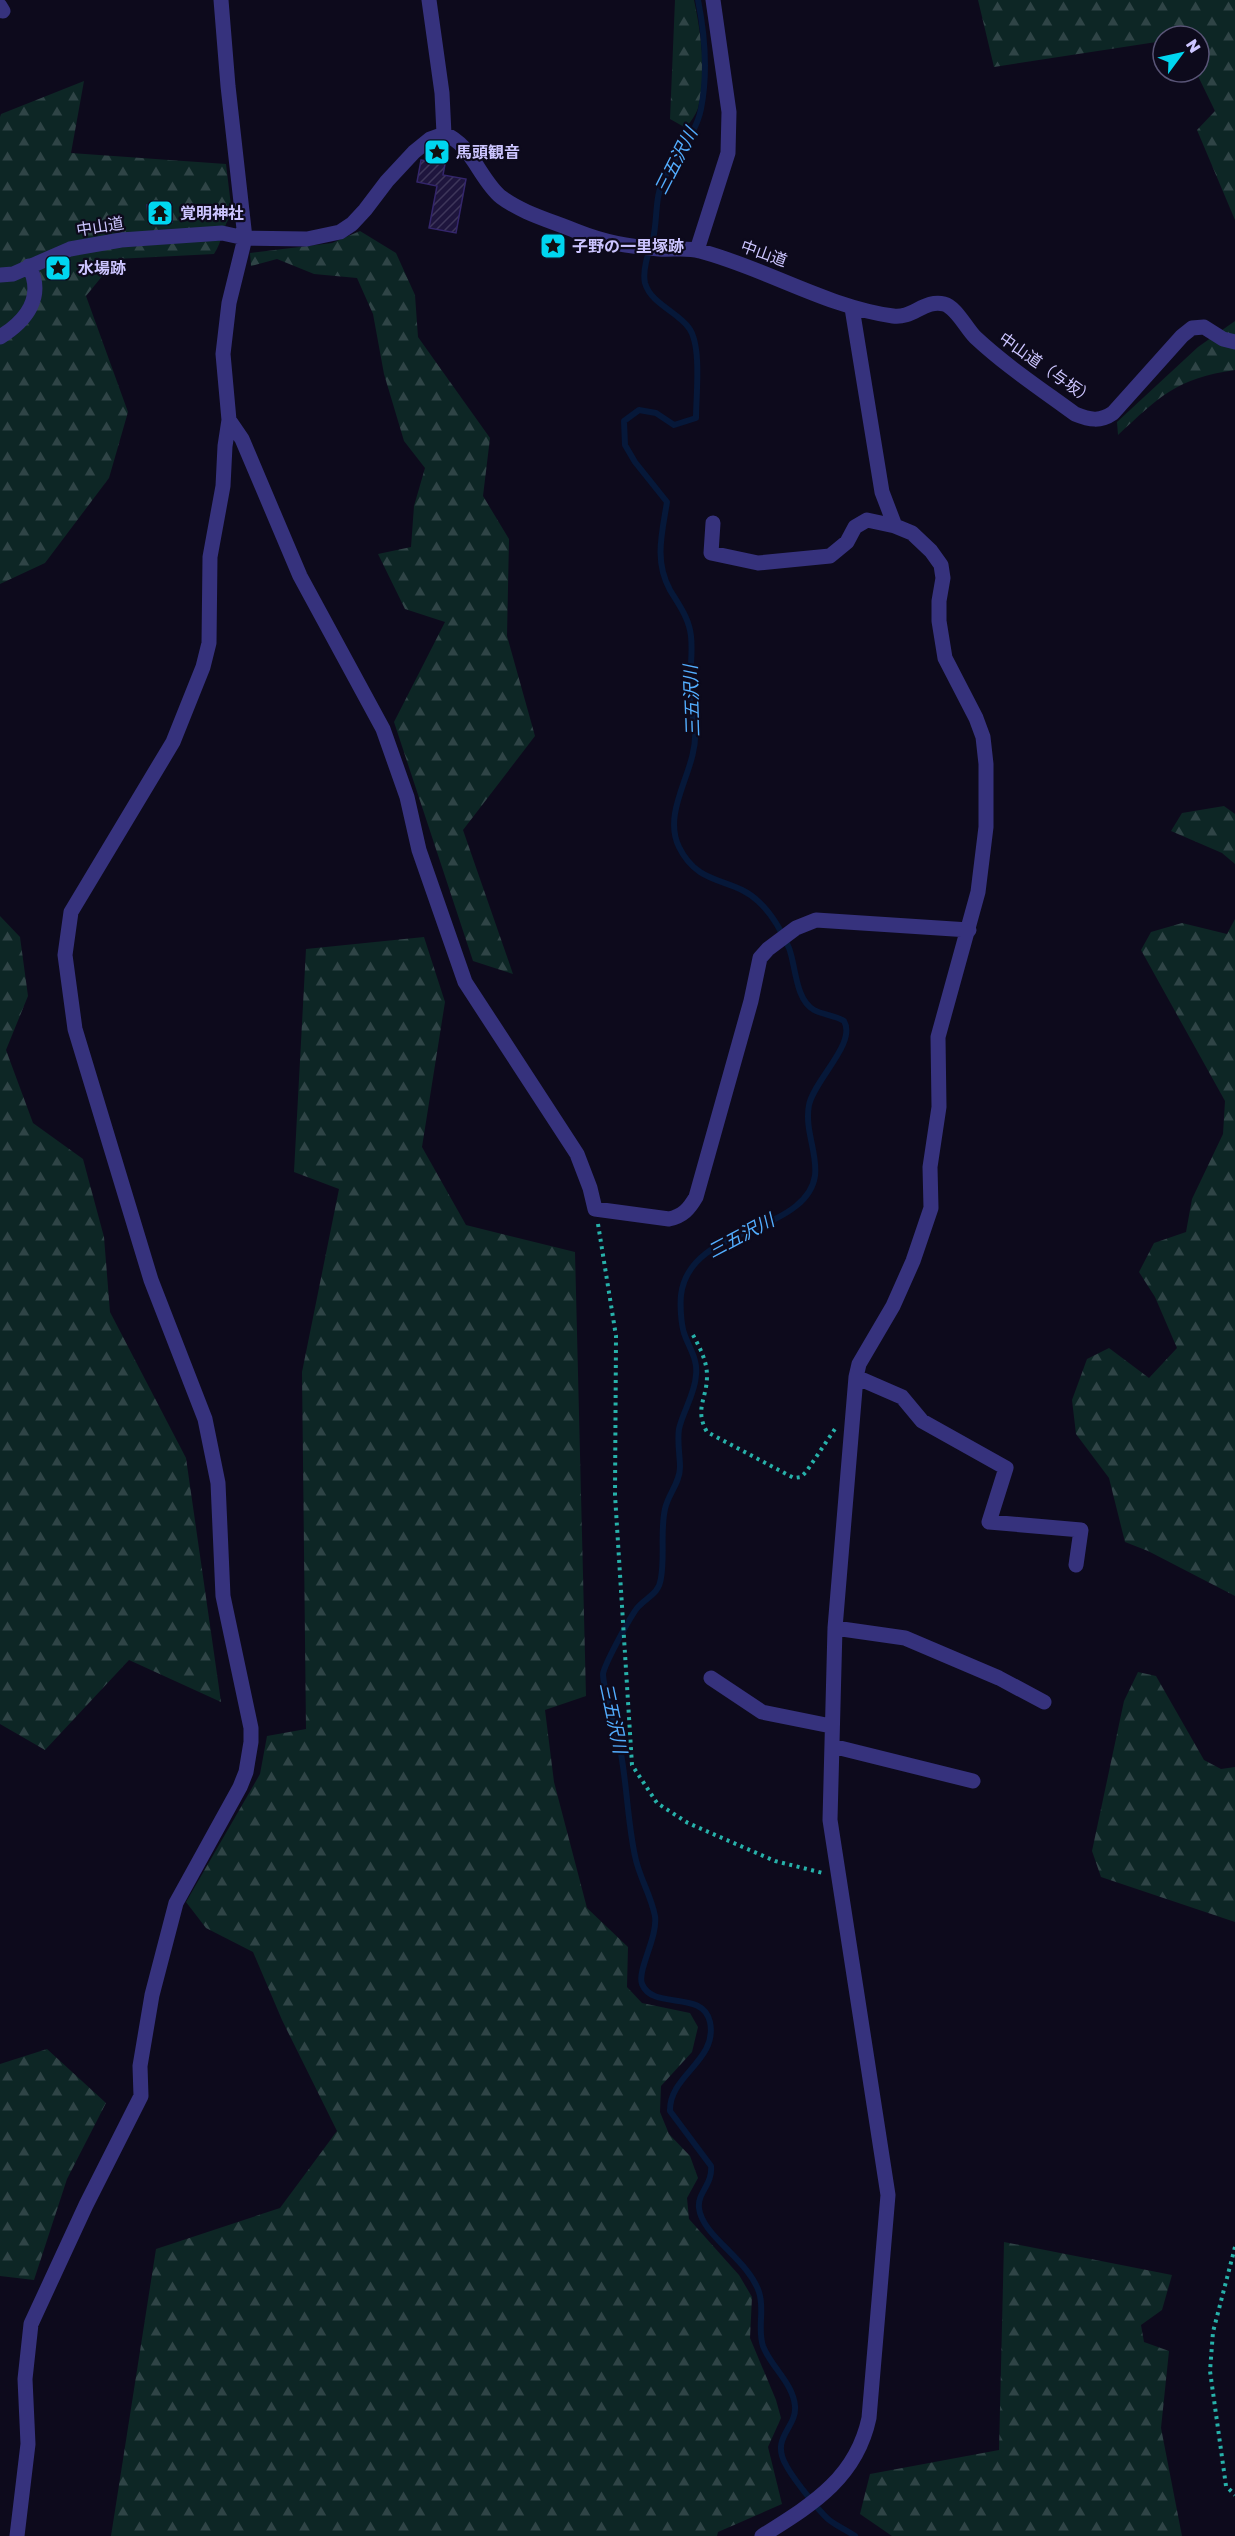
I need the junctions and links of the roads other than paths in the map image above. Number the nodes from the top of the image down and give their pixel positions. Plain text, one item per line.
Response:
1 (221, 0) edge
2 (429, 0) edge
3 (713, 0) edge
4 (444, 135) junction
5 (245, 238) junction
6 (697, 250) junction
7 (29, 266) junction
8 (0, 275) edge
9 (852, 308) junction
10 (0, 337) edge
11 (1235, 342) edge
12 (230, 420) junction
13 (712, 523) dead end
14 (895, 526) junction
15 (969, 930) junction
16 (856, 1377) junction
17 (1076, 1565) dead end
18 (835, 1628) junction
19 (711, 1678) dead end
20 (1044, 1702) dead end
21 (831, 1726) junction
22 (832, 1746) junction
23 (974, 1781) dead end
24 (17, 2536) edge
25 (762, 2536) edge

1 - 5 street
2 - 4 street
3 - 6 street
4 - 5 street, 中山道
4 - 6 street, 中山道
5 - 7 street, 中山道
5 - 12 street
6 - 9 street, 中山道
7 - 8 street, 中山道
7 - 10 street
9 - 11 street, 中山道（与坂）
9 - 14 street
12 - 15 street
12 - 24 street
13 - 14 street
14 - 15 street
15 - 16 street
16 - 17 street
16 - 18 street
18 - 20 street
18 - 21 street
19 - 21 street
21 - 22 street
22 - 23 street
22 - 25 street

